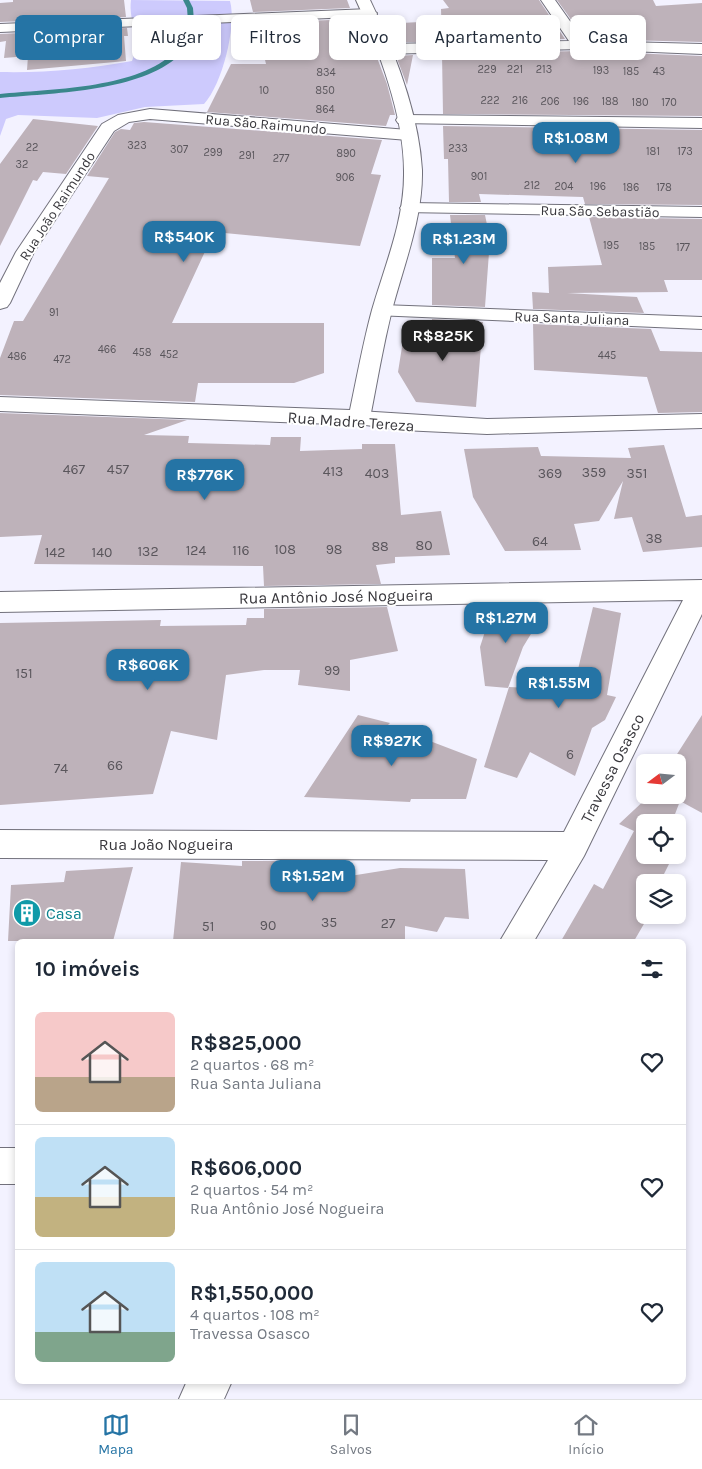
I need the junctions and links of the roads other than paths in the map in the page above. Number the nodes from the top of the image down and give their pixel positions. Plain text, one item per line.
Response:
1 (548, 0) edge
2 (366, 6) edge
3 (0, 28) edge
4 (570, 31) edge
5 (570, 45) edge
6 (646, 47) edge
7 (406, 49) edge
8 (702, 49) edge
9 (385, 60) edge
10 (124, 118) joint
11 (702, 123) edge
12 (406, 127) junction
13 (409, 208) junction
14 (702, 212) edge
15 (0, 303) edge
16 (382, 311) junction
17 (702, 323) edge
18 (0, 404) edge
19 (358, 418) junction
20 (702, 421) edge
21 (702, 590) edge
22 (0, 602) edge
23 (0, 844) edge
24 (573, 846) junction
25 (517, 939) edge
26 (0, 1166) edge
27 (15, 1166) edge
28 (210, 1384) edge
29 (198, 1399) edge

1 - 4 street
2 - 3 street
5 - 7 street
6 - 8 street
9 - 12 street
10 - 12 street, Rua São Raimundo
10 - 15 street, Rua João Raimundo
11 - 12 street, Rua São Raimundo
12 - 13 street
13 - 14 street, Rua São Sebastião
13 - 16 street
16 - 17 street, Rua Santa Juliana
16 - 19 street
18 - 19 street, Rua Madre Tereza
19 - 20 street, Rua Madre Tereza
21 - 22 street, Rua Antônio José Nogueira
21 - 24 street, Travessa Osasco
23 - 24 street, Rua João Nogueira
24 - 25 street, Travessa Osasco
26 - 27 street
28 - 29 street

